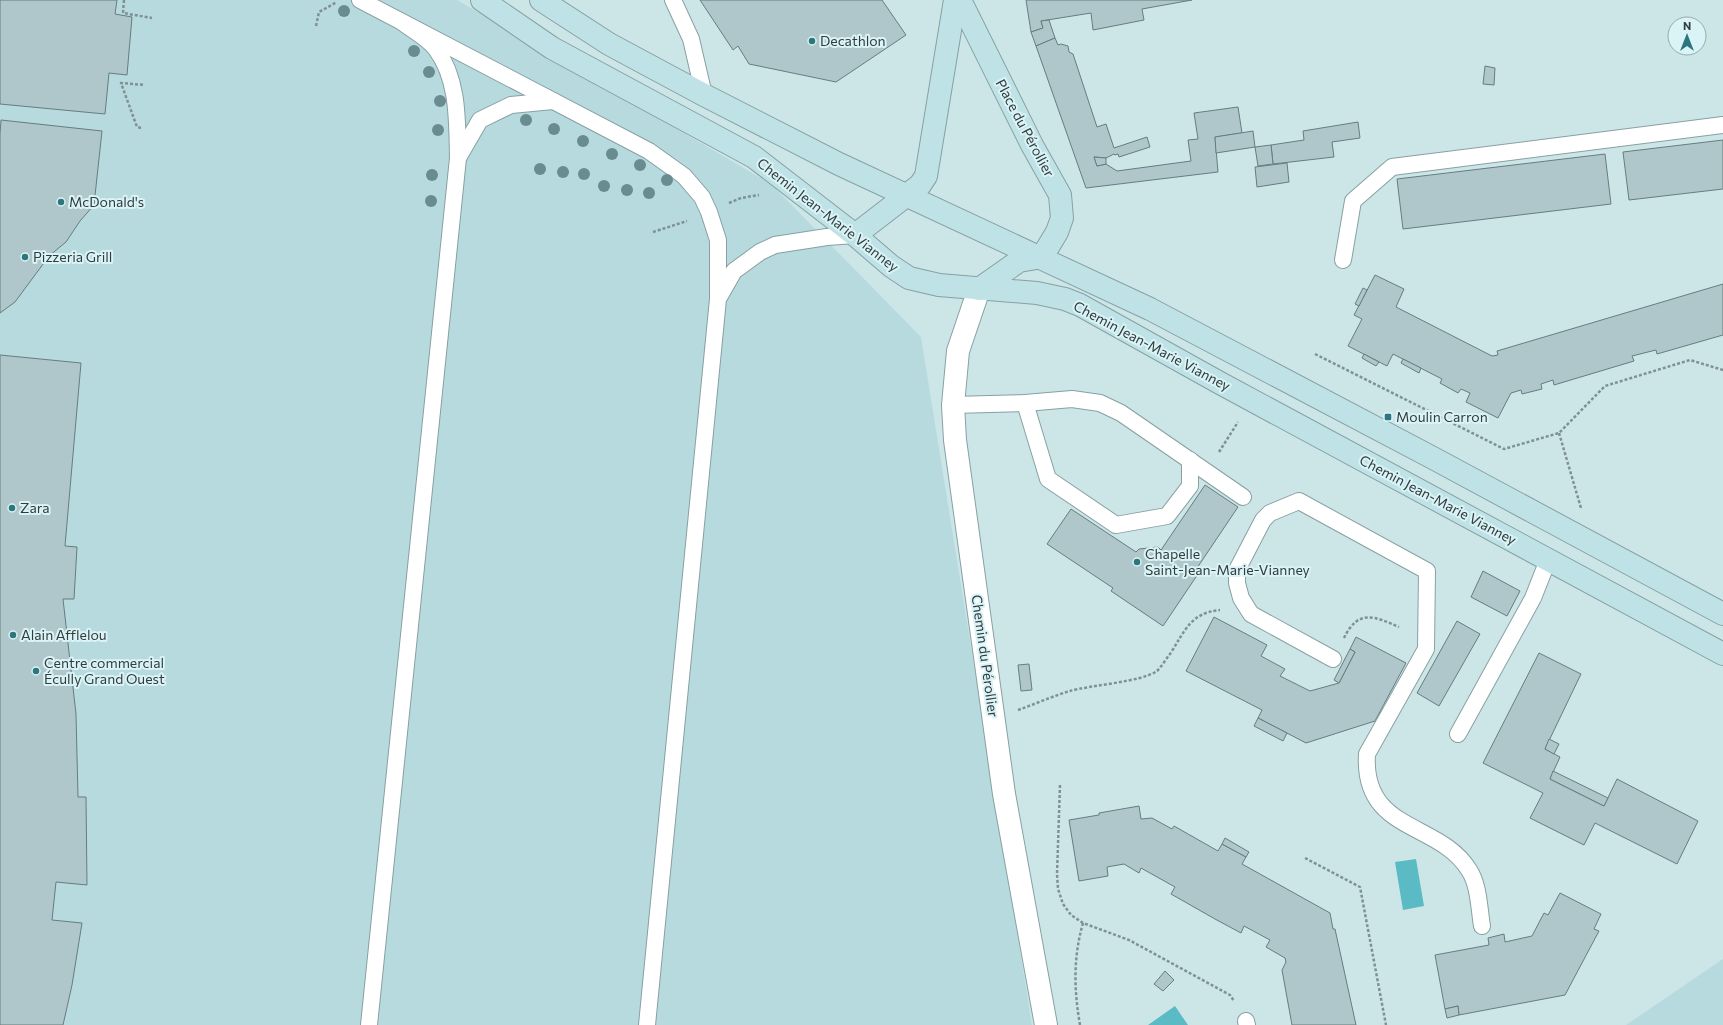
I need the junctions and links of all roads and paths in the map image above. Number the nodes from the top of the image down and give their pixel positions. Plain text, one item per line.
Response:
1 (124, 0) edge
2 (360, 0) edge
3 (482, 0) edge
4 (541, 0) edge
5 (553, 0) edge
6 (673, 0) edge
7 (955, 0) edge
8 (960, 0) edge
9 (336, 2) dead end
10 (567, 16) junction
11 (152, 18) dead end
12 (402, 22) junction
13 (316, 26) dead end
14 (146, 85) dead end
15 (704, 95) junction
16 (553, 101) junction
17 (1723, 125) edge
18 (141, 128) dead end
19 (458, 158) junction
20 (762, 195) dead end
21 (906, 195) junction
22 (722, 206) dead end
23 (689, 220) dead end
24 (653, 232) dead end
25 (855, 235) junction
26 (1042, 257) junction
27 (1343, 260) dead end
28 (979, 289) junction
29 (718, 299) junction
30 (1315, 354) dead end
31 (1723, 370) edge
32 (1252, 400) junction
33 (1025, 403) junction
34 (952, 405) junction
35 (1559, 434) junction
36 (1190, 460) junction
37 (1206, 471) junction
38 (1243, 497) dead end
39 (1582, 538) junction
40 (1548, 560) junction
41 (1250, 614) junction
42 (1723, 614) edge
43 (1399, 627) dead end
44 (1723, 654) edge
45 (1333, 659) joint
46 (993, 720) junction
47 (1458, 734) dead end
48 (1060, 785) dead end
49 (1305, 858) dead end
50 (1083, 923) junction
51 (1482, 926) dead end
52 (1247, 1023) edge
53 (369, 1025) edge
54 (647, 1025) edge
55 (1046, 1025) edge
56 (1080, 1025) edge
57 (1386, 1025) edge

1 - 11 path
2 - 12 lane
3 - 25 street, Chemin Jean-Marie Vianney
4 - 10 street, Chemin Jean-Marie Vianney
5 - 10 lane
6 - 15 lane
7 - 21 street
8 - 26 street, Place du Pérollier
9 - 13 path
10 - 15 street, Chemin Jean-Marie Vianney
12 - 16 lane
12 - 19 lane
14 - 18 path
15 - 21 street, Chemin Jean-Marie Vianney
16 - 19 lane
16 - 29 lane
17 - 27 lane
19 - 53 lane
20 - 22 path
21 - 25 street
21 - 26 street, Chemin Jean-Marie Vianney
23 - 24 path
25 - 28 street, Chemin Jean-Marie Vianney
25 - 29 lane
26 - 28 street
26 - 39 street, Chemin Jean-Marie Vianney
28 - 32 street, Chemin Jean-Marie Vianney
28 - 34 street, Chemin du Pérollier
29 - 54 lane
30 - 35 path
31 - 35 path
32 - 37 path
32 - 40 street, Chemin Jean-Marie Vianney
33 - 34 lane
33 - 36 lane
33 - 36 lane
34 - 46 street, Chemin du Pérollier
35 - 39 path
36 - 37 lane
37 - 38 lane
39 - 42 street, Chemin Jean-Marie Vianney
40 - 44 street, Chemin Jean-Marie Vianney
40 - 47 lane
41 - 45 lane
41 - 46 path
41 - 51 lane
43 - 45 path
46 - 55 street, Chemin du Pérollier
48 - 50 path
49 - 57 path
50 - 52 path
50 - 56 path

